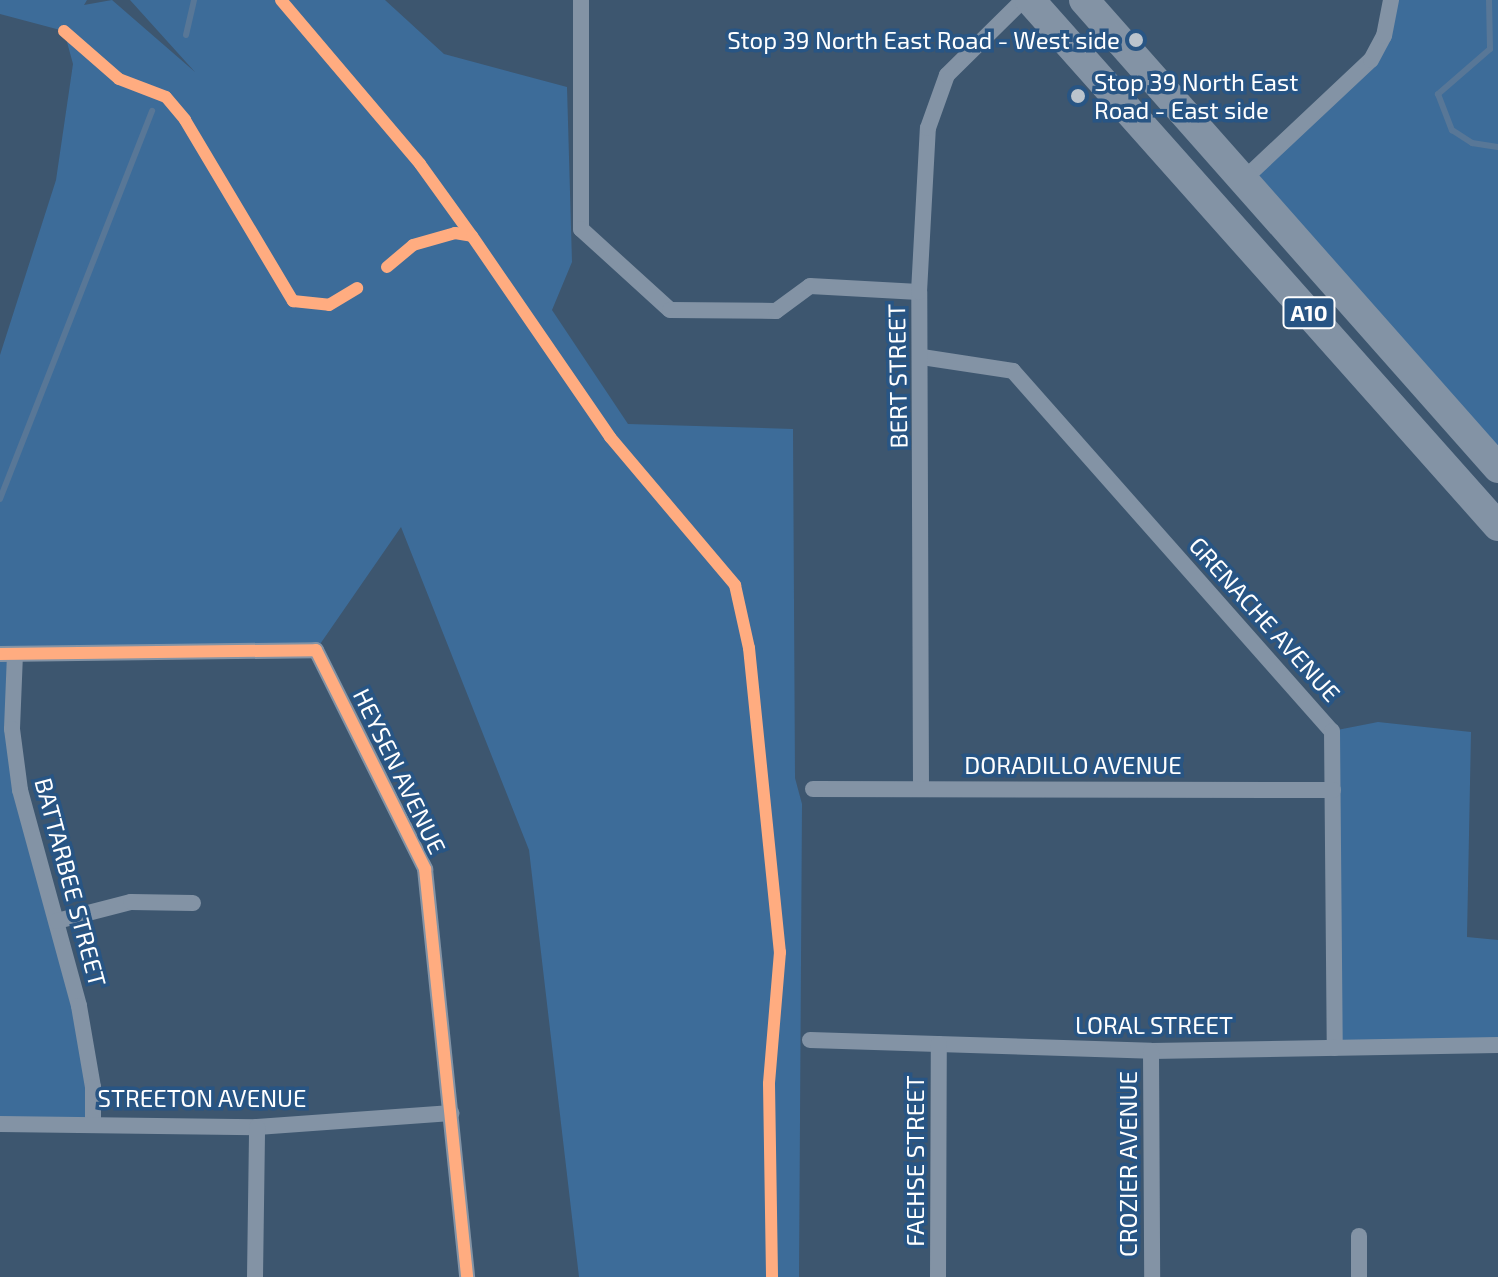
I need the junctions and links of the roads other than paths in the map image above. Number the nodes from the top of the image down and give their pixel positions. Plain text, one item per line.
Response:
1 (581, 0) edge
2 (1023, 0) edge
3 (1030, 0) edge
4 (1084, 0) edge
5 (1391, 0) edge
6 (1243, 180) junction
7 (919, 292) junction
8 (922, 357) junction
9 (1498, 468) edge
10 (1498, 526) edge
11 (8, 654) edge
12 (921, 788) junction
13 (813, 789) dead end
14 (1333, 790) junction
15 (193, 903) dead end
16 (57, 921) junction
17 (810, 1040) dead end
18 (939, 1044) junction
19 (1498, 1045) edge
20 (1335, 1048) junction
21 (1151, 1051) junction
22 (451, 1113) junction
23 (93, 1122) junction
24 (0, 1124) edge
25 (257, 1127) junction
26 (1359, 1236) dead end
27 (255, 1277) edge
28 (467, 1277) edge
29 (938, 1277) edge
30 (1152, 1277) edge
31 (1359, 1277) edge

1 - 7 street
2 - 7 street, BERT STREET
3 - 10 highway, A10
4 - 6 highway, A10
5 - 6 street
6 - 9 highway, A10
7 - 8 street, BERT STREET
8 - 12 street, BERT STREET
8 - 14 street, GRENACHE AVENUE
11 - 16 street, BATTARBEE STREET
11 - 22 street, HEYSEN AVENUE
12 - 13 street, DORADILLO AVENUE
12 - 14 street, DORADILLO AVENUE
14 - 20 street, GRENACHE AVENUE
15 - 16 street
16 - 23 street, BATTARBEE STREET
17 - 18 street, LORAL STREET
18 - 21 street, LORAL STREET
18 - 29 street, FAEHSE STREET
19 - 20 street, LORAL STREET
20 - 21 street, LORAL STREET
21 - 30 street, CROZIER AVENUE
22 - 25 street, STREETON AVENUE
22 - 28 street, HEYSEN AVENUE
23 - 24 street, STREETON AVENUE
23 - 25 street, STREETON AVENUE
25 - 27 street
26 - 31 street

